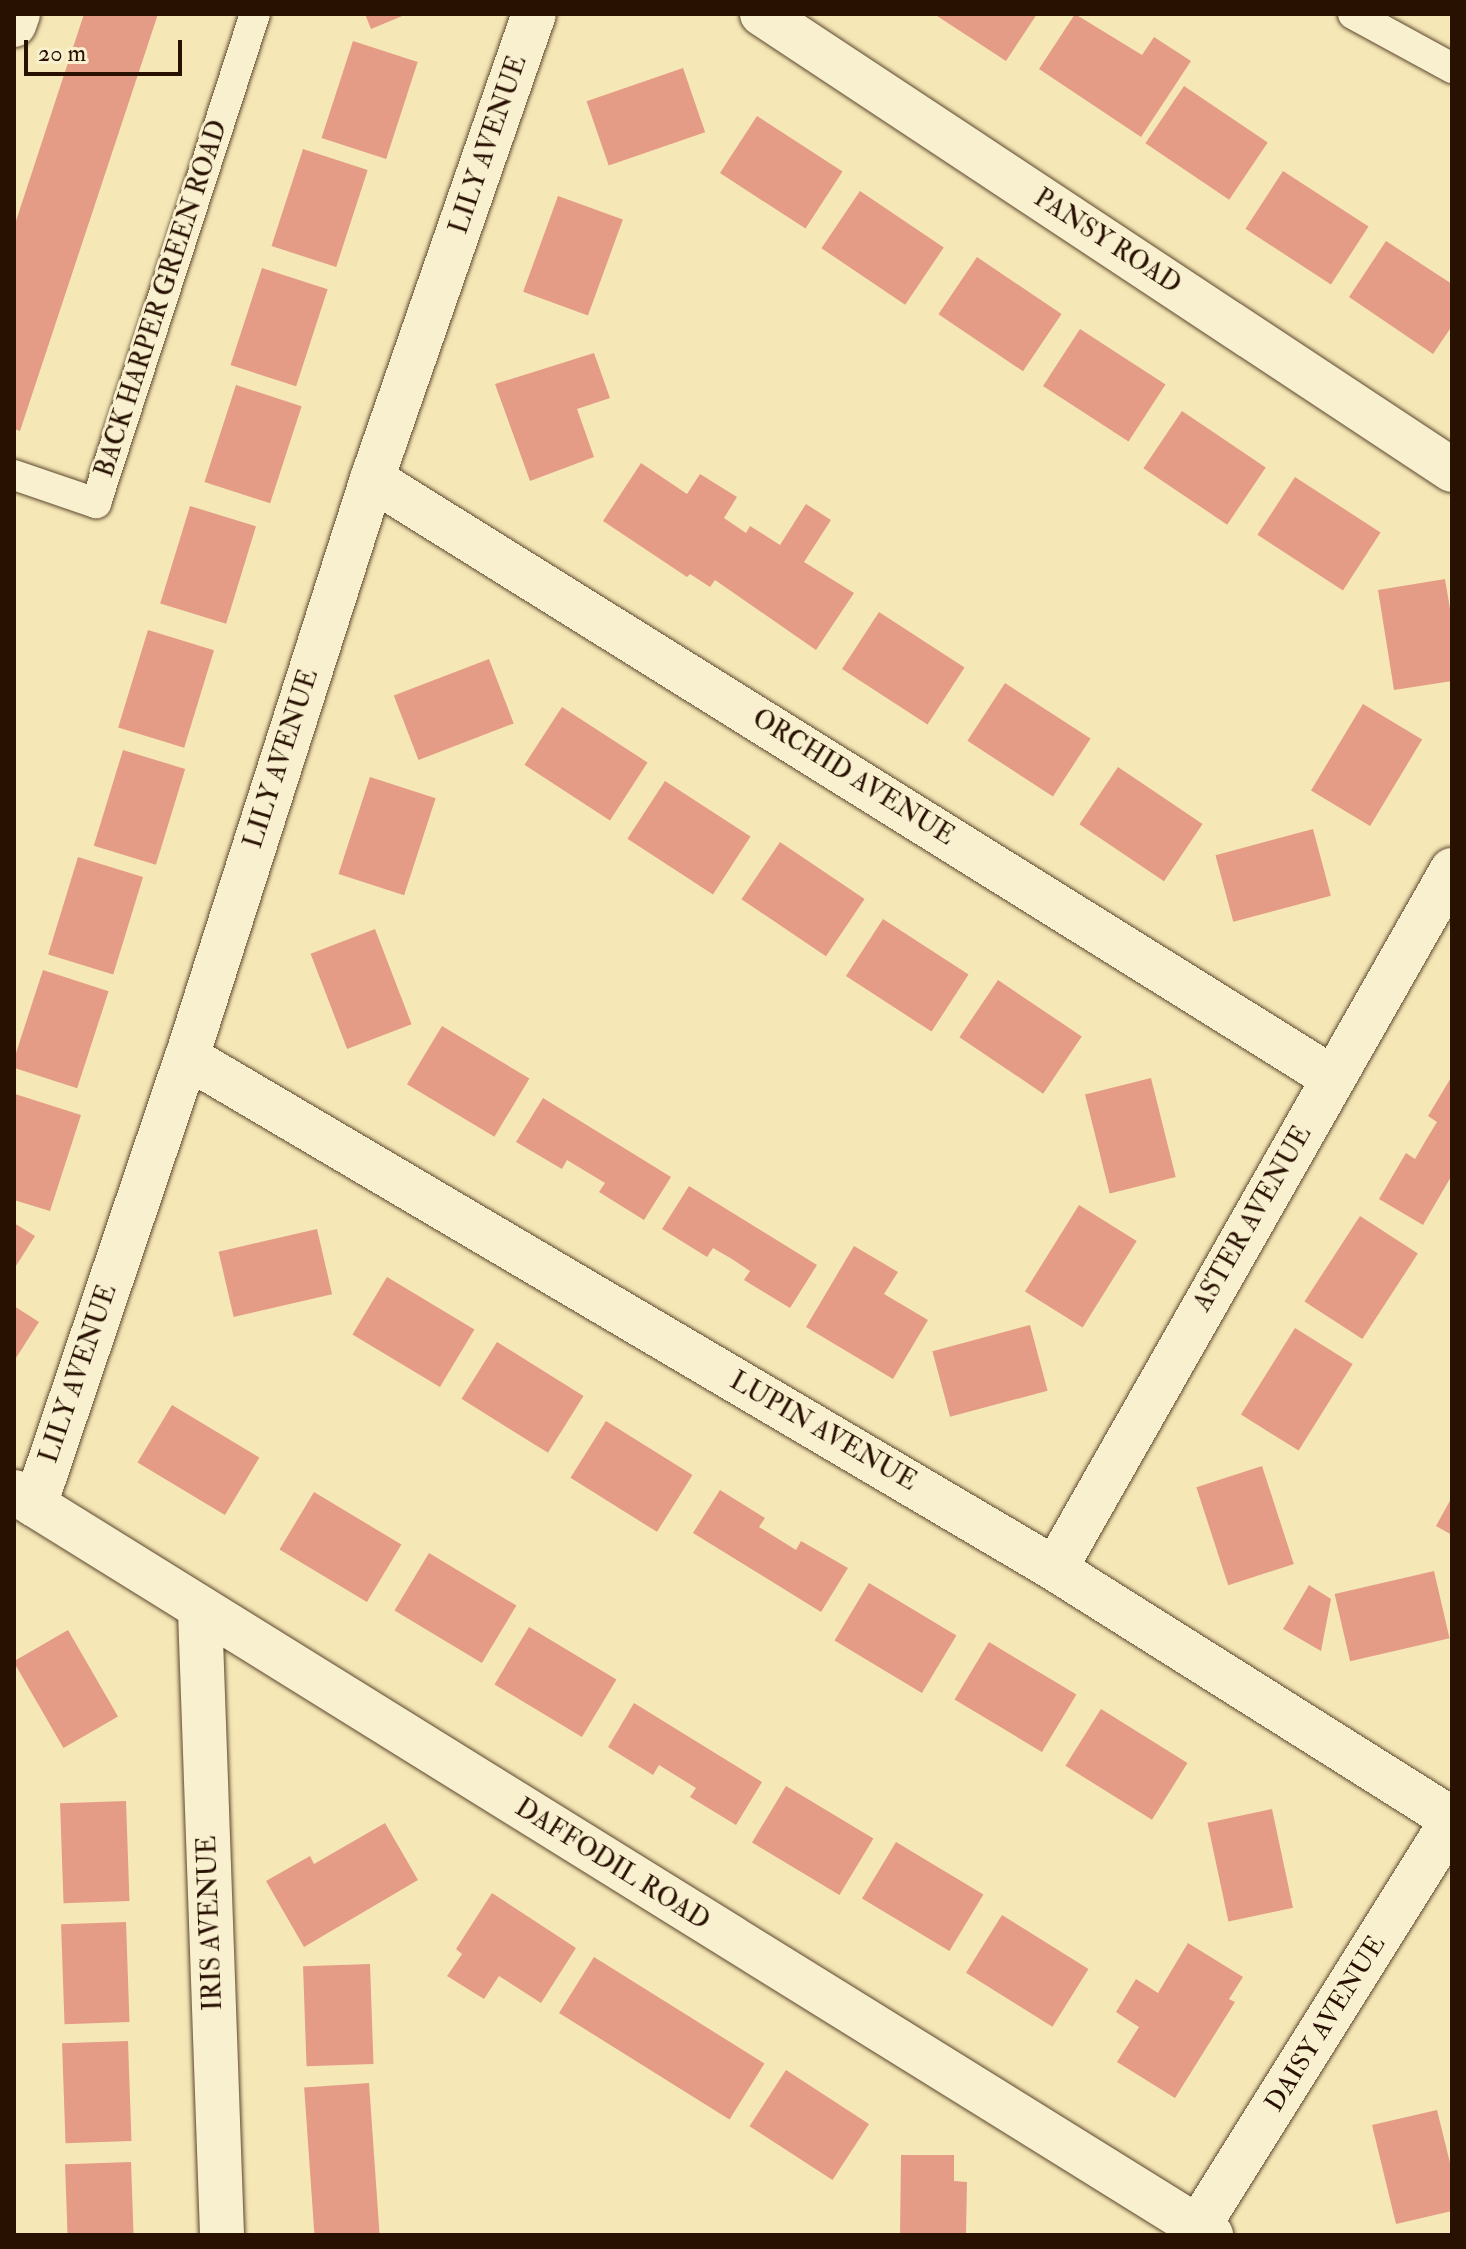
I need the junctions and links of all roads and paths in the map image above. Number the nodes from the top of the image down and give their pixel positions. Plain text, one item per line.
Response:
1 (18, 14) edge
2 (255, 14) edge
3 (534, 14) edge
4 (762, 14) edge
5 (1353, 14) edge
6 (14, 25) edge
7 (1452, 68) edge
8 (1452, 470) edge
9 (14, 475) edge
10 (372, 479) junction
11 (1452, 870) edge
12 (187, 1057) junction
13 (1333, 1078) junction
14 (24, 1498) edge
15 (1055, 1569) junction
16 (200, 1611) junction
17 (1452, 1820) edge
18 (1201, 2233) edge
19 (222, 2235) edge

1 - 6 street
2 - 9 lane, BACK HARPER GREEN ROAD
3 - 10 street, LILY AVENUE
4 - 8 street, PANSY ROAD
5 - 7 lane
10 - 12 street, LILY AVENUE
10 - 13 street, ORCHID AVENUE
11 - 13 street, ASTER AVENUE
12 - 14 street, LILY AVENUE
12 - 15 street, LUPIN AVENUE
13 - 15 street, ASTER AVENUE
14 - 16 street, DAFFODIL ROAD
15 - 17 street, LUPIN AVENUE
16 - 18 street, DAFFODIL ROAD
16 - 19 street, IRIS AVENUE
17 - 18 street, DAISY AVENUE

